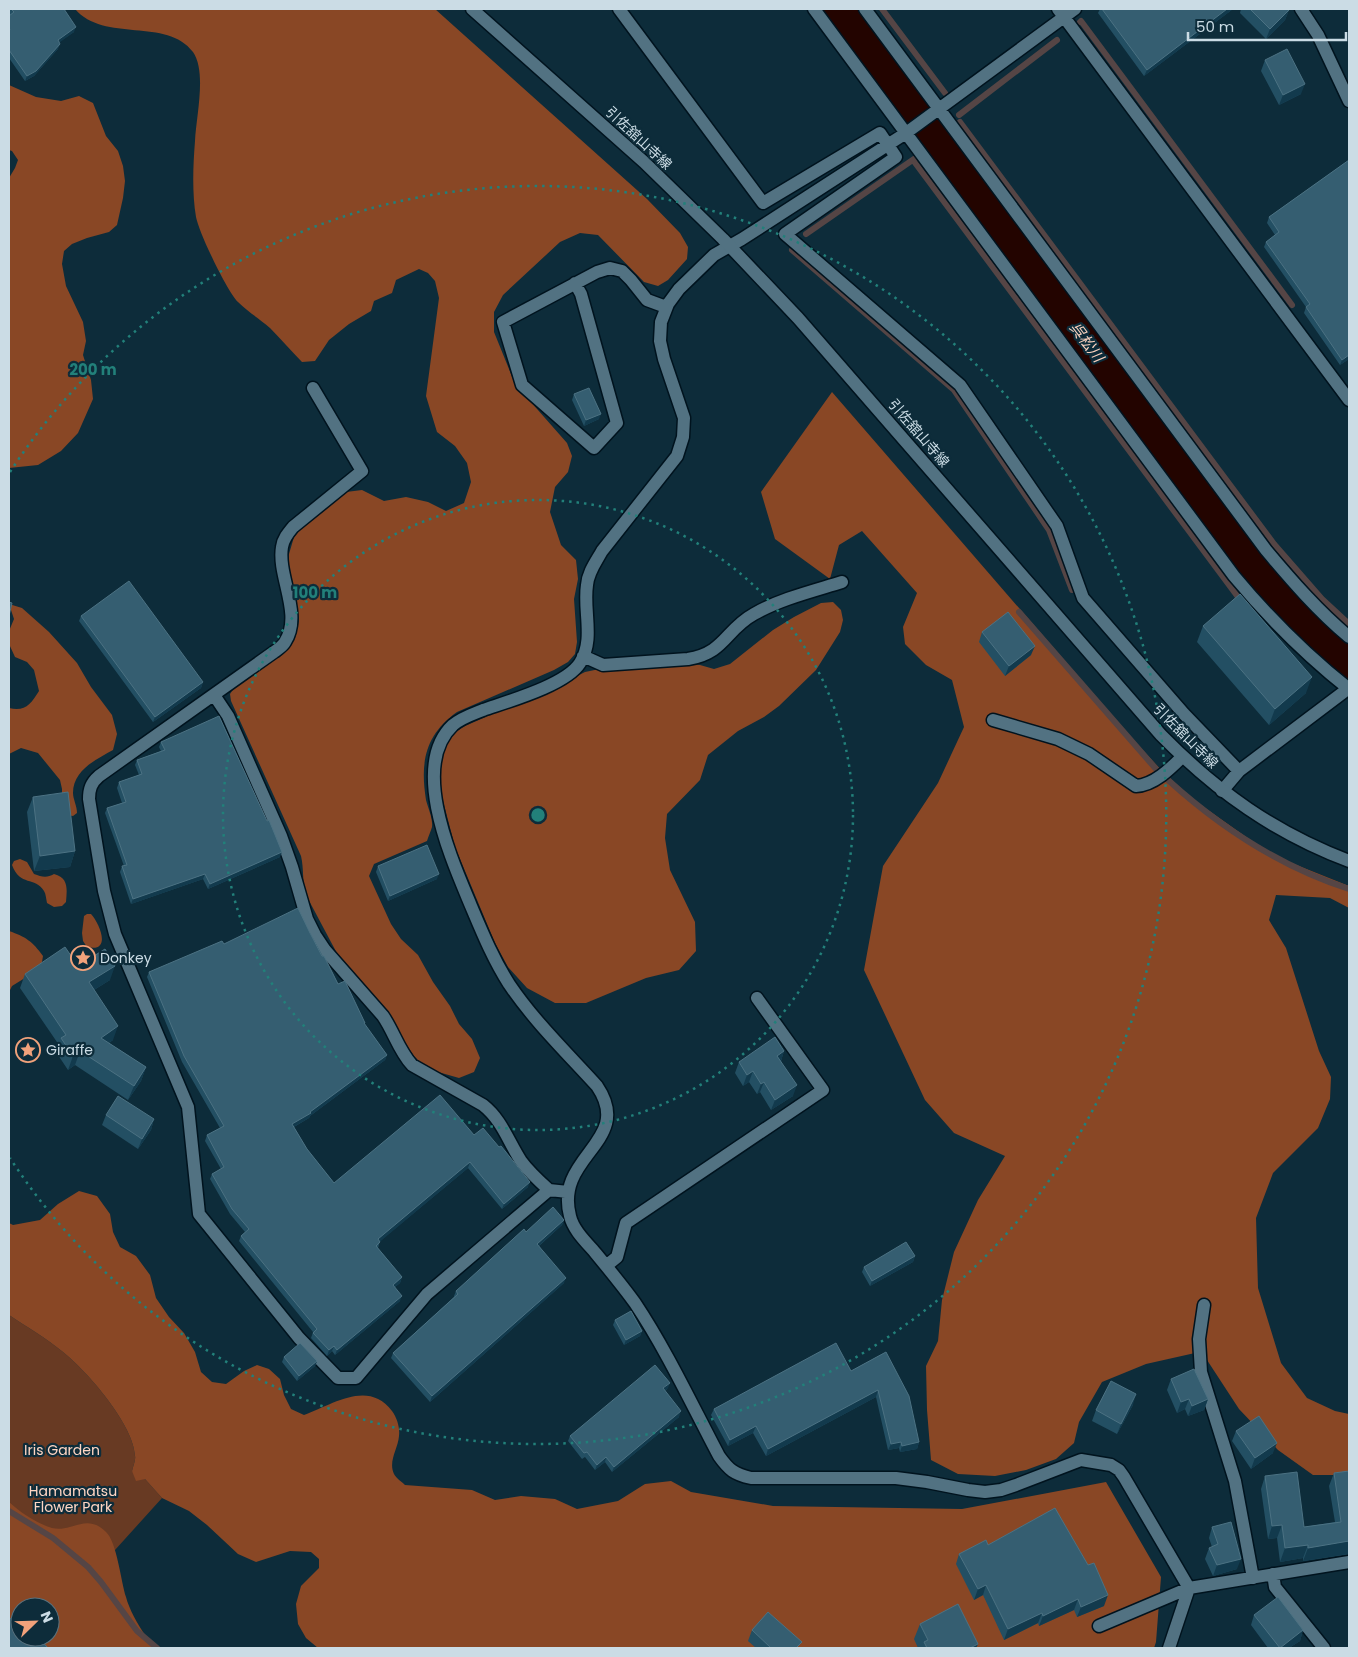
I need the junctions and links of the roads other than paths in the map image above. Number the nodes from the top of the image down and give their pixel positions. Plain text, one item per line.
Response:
1 (472, 9) edge
2 (619, 9) edge
3 (814, 9) edge
4 (865, 9) edge
5 (1075, 9) edge
6 (1302, 9) edge
7 (1061, 13) edge
8 (1349, 102) edge
9 (937, 110) junction
10 (908, 132) junction
11 (888, 145) junction
12 (730, 246) junction
13 (575, 283) junction
14 (666, 307) junction
15 (313, 388) dead end
16 (1349, 400) edge
17 (842, 582) dead end
18 (1349, 636) edge
19 (583, 656) junction
20 (1349, 688) edge
21 (214, 695) junction
22 (993, 720) dead end
23 (1182, 757) junction
24 (1239, 771) junction
25 (1222, 791) junction
26 (1349, 861) edge
27 (757, 998) dead end
28 (549, 1190) junction
29 (568, 1192) junction
30 (606, 1266) junction
31 (1204, 1305) dead end
32 (1349, 1562) edge
33 (1273, 1574) junction
34 (1253, 1578) junction
35 (1189, 1588) junction
36 (1099, 1626) dead end
37 (1169, 1648) edge
38 (1324, 1648) edge

1 - 12 street, 引佐舘山寺線
2 - 11 street
3 - 10 street
4 - 9 street
5 - 7 street
6 - 8 street
7 - 9 street
7 - 16 street
9 - 10 street
9 - 18 street
10 - 11 street
10 - 20 street
11 - 12 street
11 - 24 street
12 - 14 street
12 - 23 street, 引佐舘山寺線
13 - 13 street
13 - 14 street
14 - 19 street
15 - 21 street
17 - 19 street
19 - 29 street
20 - 24 street
21 - 28 street
21 - 28 street
22 - 23 street
23 - 25 street, 引佐舘山寺線
24 - 25 street
25 - 26 street, 引佐舘山寺線
27 - 30 street
28 - 29 street
29 - 30 street
30 - 35 street
31 - 34 street
32 - 33 street
33 - 34 street
33 - 38 street
34 - 35 street
35 - 36 street
35 - 37 street

